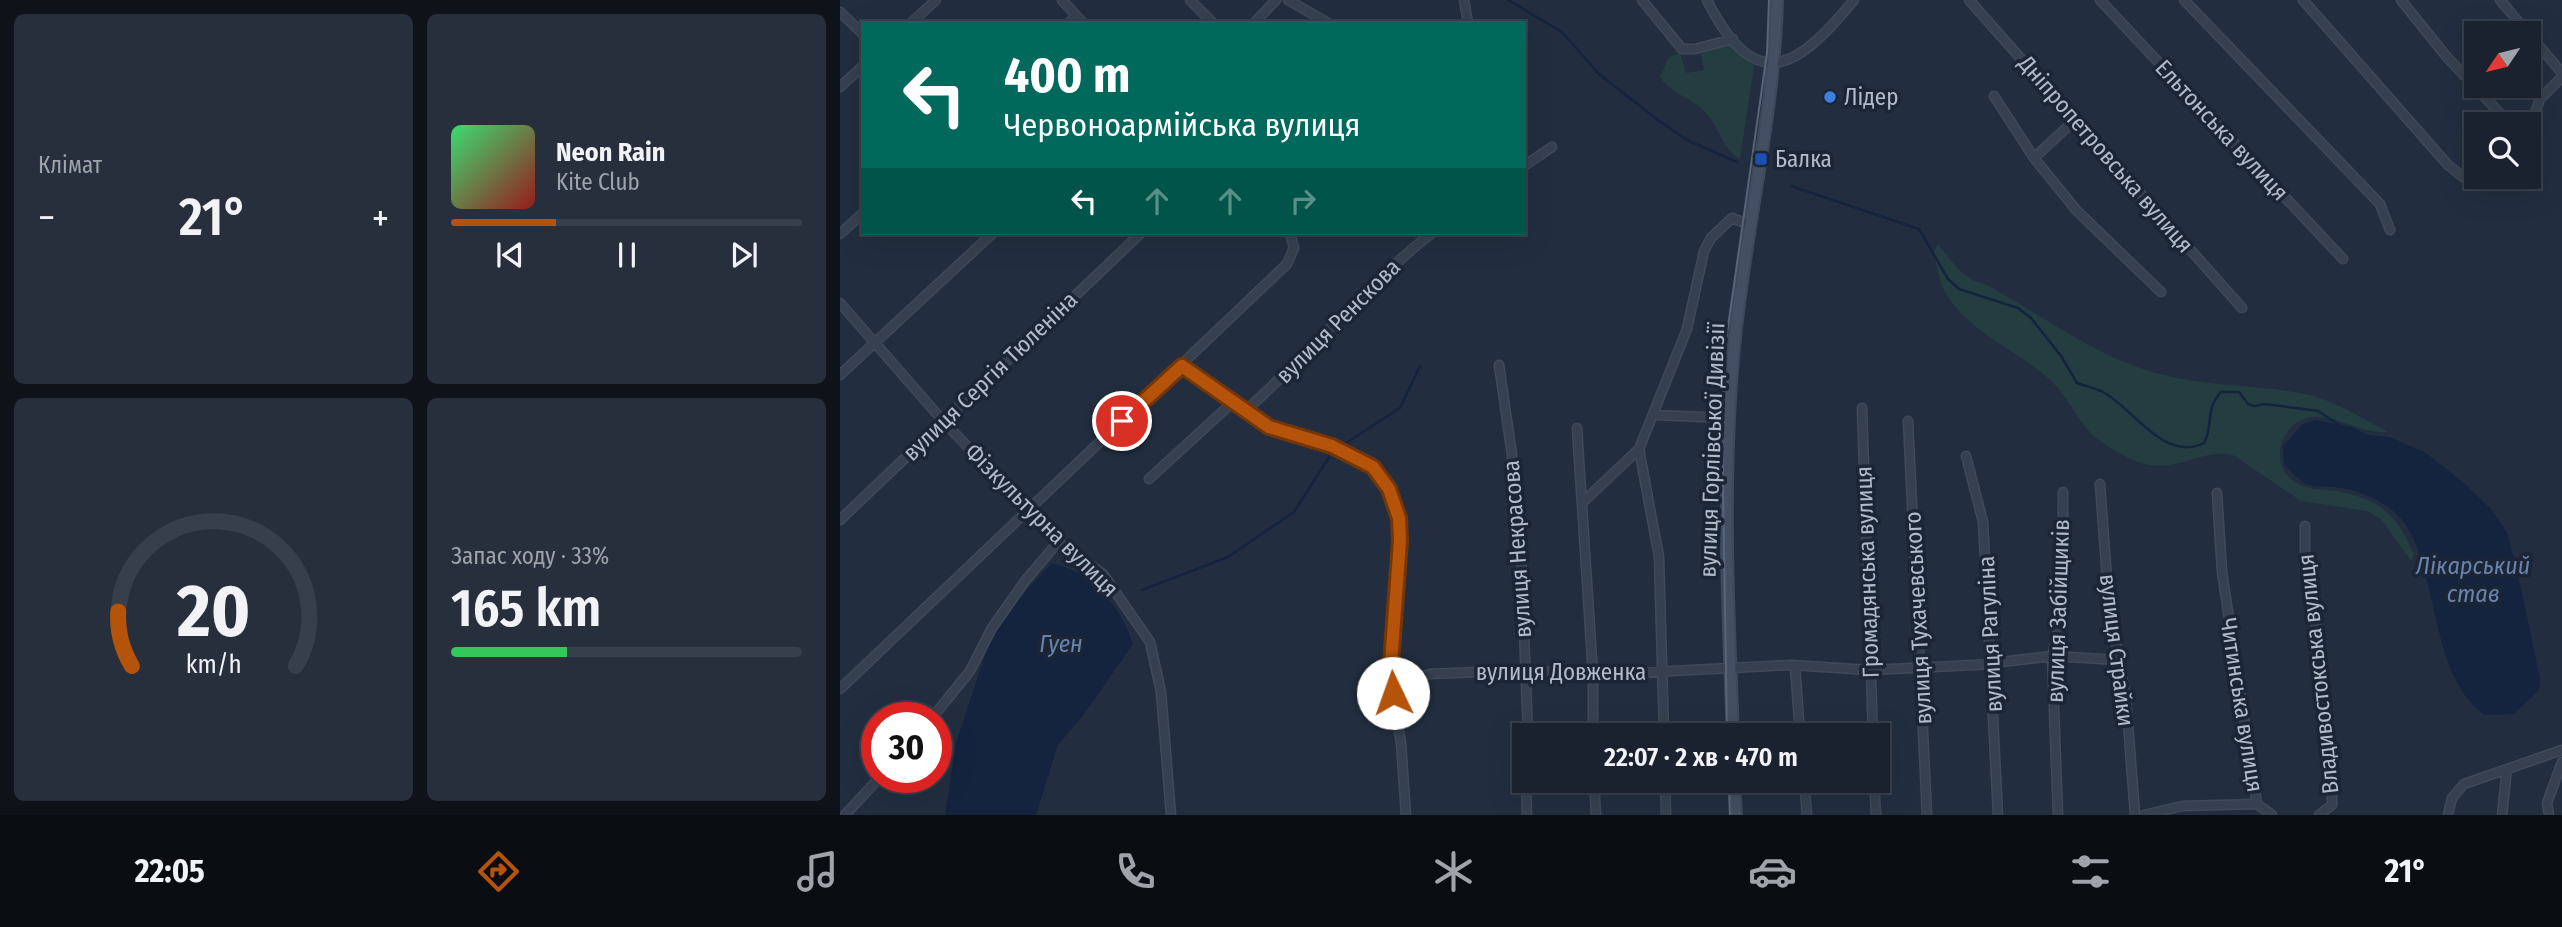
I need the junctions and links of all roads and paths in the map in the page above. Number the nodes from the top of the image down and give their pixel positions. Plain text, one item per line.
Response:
1 (936, 0) edge
2 (1062, 0) edge
3 (1190, 0) edge
4 (1276, 0) edge
5 (1288, 0) edge
6 (1464, 0) edge
7 (1642, 0) edge
8 (1707, 0) edge
9 (1777, 0) edge
10 (1854, 0) edge
11 (1969, 0) edge
12 (2100, 0) edge
13 (2184, 0) edge
14 (2303, 0) edge
15 (2401, 0) edge
16 (2500, 0) edge
17 (840, 12) edge
18 (1076, 16) junction
19 (913, 21) edge
20 (1071, 21) edge
21 (1081, 21) edge
22 (1211, 21) edge
23 (1256, 21) edge
24 (1325, 21) edge
25 (1468, 21) edge
26 (2517, 21) edge
27 (861, 32) edge
28 (1732, 39) junction
29 (2541, 50) edge
30 (1773, 65) junction
31 (861, 68) edge
32 (2562, 75) edge
33 (840, 87) edge
34 (1994, 96) dead end
35 (2499, 112) edge
36 (2535, 112) edge
37 (2076, 119) junction
38 (1552, 147) dead end
39 (2034, 158) junction
40 (1526, 165) edge
41 (2464, 178) edge
42 (861, 215) edge
43 (1751, 225) junction
44 (2390, 230) dead end
45 (840, 234) edge
46 (991, 235) edge
47 (1138, 235) edge
48 (1291, 235) edge
49 (1430, 235) edge
50 (2343, 260) dead end
51 (2161, 292) dead end
52 (840, 303) edge
53 (2242, 309) dead end
54 (873, 344) junction
55 (1499, 365) dead end
56 (1182, 366) junction
57 (840, 375) edge
58 (1233, 402) junction
59 (1862, 408) dead end
60 (1245, 411) junction
61 (1653, 415) junction
62 (1730, 418) junction
63 (1908, 421) dead end
64 (944, 422) junction
65 (1577, 428) dead end
66 (1639, 449) junction
67 (1966, 456) dead end
68 (1149, 479) dead end
69 (2100, 484) dead end
70 (2063, 492) dead end
71 (2217, 493) dead end
72 (1583, 502) junction
73 (1028, 507) junction
74 (840, 520) edge
75 (2305, 526) dead end
76 (1059, 541) junction
77 (2052, 656) junction
78 (2118, 660) junction
79 (1993, 662) junction
80 (1795, 666) junction
81 (1920, 666) junction
82 (1730, 669) junction
83 (1525, 670) junction
84 (1870, 670) junction
85 (1662, 671) junction
86 (1593, 675) junction
87 (1392, 679) junction
88 (840, 689) edge
89 (945, 702) edge
90 (1527, 723) edge
91 (1592, 723) edge
92 (1664, 723) edge
93 (1732, 723) edge
94 (1799, 723) edge
95 (1872, 723) edge
96 (2562, 750) edge
97 (2562, 762) edge
98 (2507, 769) junction
99 (865, 793) edge
100 (1526, 793) edge
101 (1595, 793) edge
102 (1665, 793) edge
103 (1735, 793) edge
104 (1805, 793) edge
105 (1874, 793) edge
106 (2257, 804) junction
107 (845, 815) edge
108 (1171, 815) edge
109 (1406, 815) edge
110 (1527, 815) edge
111 (1596, 815) edge
112 (1666, 815) edge
113 (1736, 815) edge
114 (1807, 815) edge
115 (1875, 815) edge
116 (1927, 815) edge
117 (1998, 815) edge
118 (2058, 815) edge
119 (2135, 815) edge
120 (2144, 815) edge
121 (2272, 815) edge
122 (2319, 815) edge
123 (2448, 815) edge
124 (2502, 815) edge
125 (2549, 815) edge

1 - 19 street
2 - 18 street
3 - 22 street
4 - 23 street
5 - 24 street
6 - 25 street
7 - 28 street
8 - 28 street
9 - 30 main road, вулиця Горлівської Дивізії
10 - 30 street
11 - 37 street, Дніпропетровська вулиця
12 - 50 street, Ельтонська вулиця
13 - 44 street
14 - 41 street
15 - 35 street
16 - 26 street
17 - 27 street
18 - 20 street
18 - 21 street
28 - 30 street
29 - 32 street
30 - 43 main road, вулиця Горлівської Дивізії
31 - 33 street
32 - 36 street
34 - 39 street
37 - 39 street
37 - 53 street, Дніпропетровська вулиця
38 - 40 street
39 - 51 street
42 - 45 street
43 - 61 street
43 - 62 main road, вулиця Горлівської Дивізії
46 - 54 street
47 - 64 street, вулиця Сергія Тюленіна
48 - 56 street
49 - 60 street, вулиця Ренскова
52 - 54 street, Фізкультурна вулиця
54 - 57 street
54 - 64 street, Фізкультурна вулиця
55 - 83 street, вулиця Некрасова
56 - 58 street
56 - 73 street
58 - 60 street
58 - 68 street
59 - 84 street, Громадянська вулиця
60 - 87 street
61 - 62 street
61 - 66 street
62 - 82 main road, вулиця Горлівської Дивізії
63 - 81 street, вулиця Тухачевського
64 - 73 street, Фізкультурна вулиця
64 - 74 street, вулиця Сергія Тюленіна
65 - 72 street
66 - 72 street
66 - 85 street
67 - 79 street, вулиця Рагуліна
69 - 78 street, вулиця Страйки
70 - 77 street, вулиця Забійщиків
71 - 106 street, Читинська вулиця
72 - 86 street
73 - 76 street, Фізкультурна вулиця
73 - 88 street
75 - 122 street, Владивостокська вулиця
76 - 89 street
76 - 108 street, Фізкультурна вулиця
77 - 78 street, вулиця Довженка
77 - 79 street, вулиця Довженка
77 - 118 street, вулиця Забійщиків
78 - 119 street, вулиця Страйки
79 - 81 street, вулиця Довженка
79 - 117 street, вулиця Рагуліна
80 - 82 street, вулиця Довженка
80 - 84 street, вулиця Довженка
80 - 94 street
81 - 84 street, вулиця Довженка
81 - 116 street, вулиця Тухачевського
82 - 85 street, вулиця Довженка
82 - 93 main road, вулиця Горлівської Дивізії
83 - 86 street, вулиця Довженка
83 - 87 street, вулиця Довженка
83 - 90 street, вулиця Некрасова
84 - 95 street, Громадянська вулиця
85 - 86 street, вулиця Довженка
85 - 92 street
86 - 91 street
87 - 109 street
96 - 98 street
97 - 125 street
98 - 123 street
98 - 124 street
99 - 107 street
100 - 110 street
101 - 111 street
102 - 112 street
103 - 113 main road
104 - 114 street
105 - 115 street
106 - 120 street, Читинська вулиця
106 - 121 street

